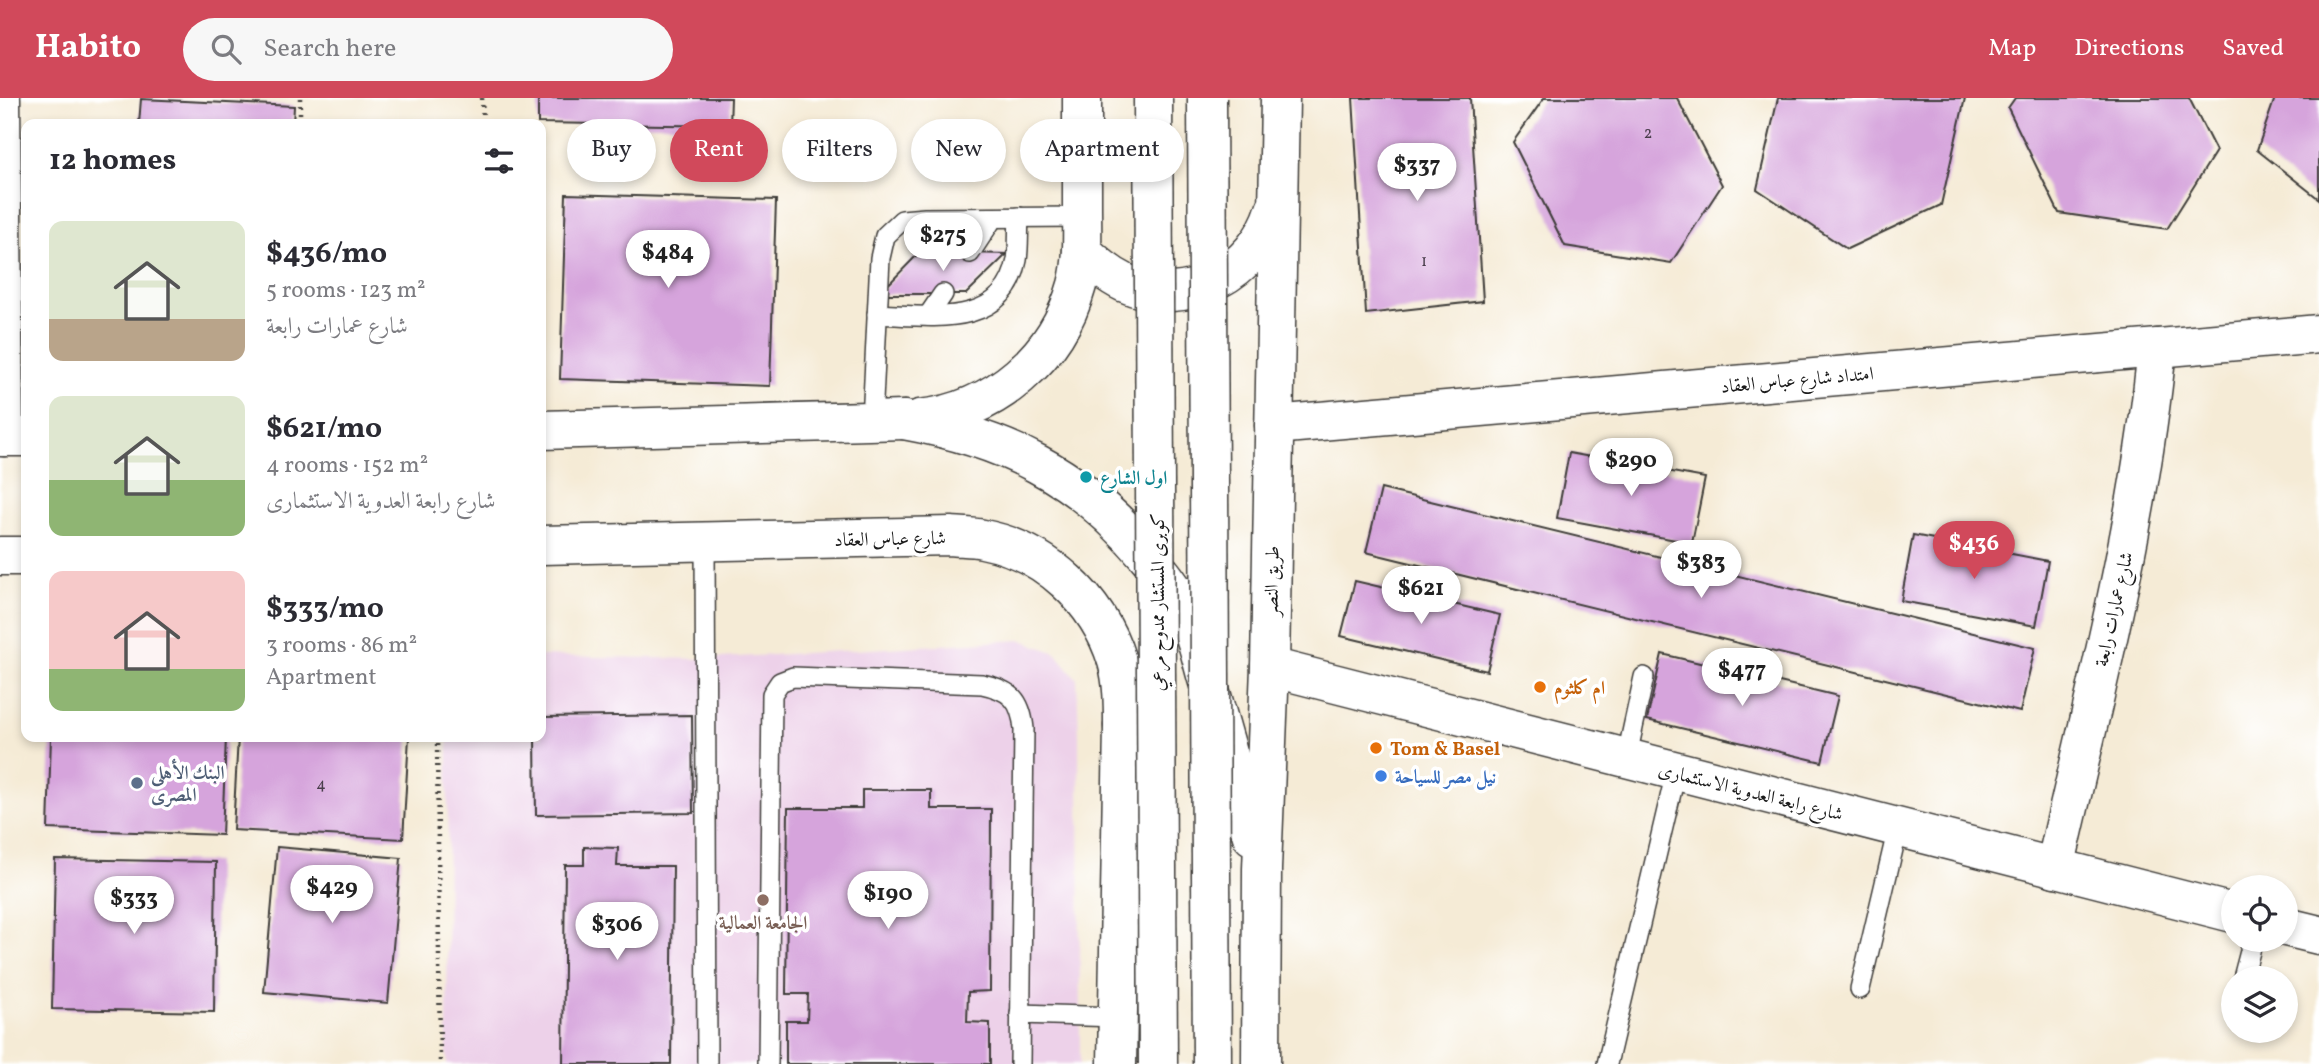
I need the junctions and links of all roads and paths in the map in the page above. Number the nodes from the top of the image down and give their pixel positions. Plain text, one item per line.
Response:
1 (1, 98) edge
2 (300, 98) edge
3 (482, 98) edge
4 (1082, 98) edge
5 (1153, 98) edge
6 (1207, 98) edge
7 (1280, 98) edge
8 (300, 119) edge
9 (483, 119) edge
10 (1278, 202) junction
11 (1019, 217) junction
12 (993, 218) junction
13 (1082, 234) junction
14 (970, 253) dead end
15 (943, 294) dead end
16 (877, 314) junction
17 (928, 316) junction
18 (2319, 334) edge
19 (2157, 348) junction
20 (888, 421) junction
21 (1274, 425) junction
22 (546, 430) edge
23 (10, 437) edge
24 (705, 541) junction
25 (546, 545) edge
26 (0, 556) edge
27 (21, 556) edge
28 (1270, 667) junction
29 (1644, 677) dead end
30 (436, 742) edge
31 (1626, 760) junction
32 (1676, 772) junction
33 (1898, 828) junction
34 (2055, 868) junction
35 (1262, 869) junction
36 (2221, 910) edge
37 (2298, 929) edge
38 (2319, 935) edge
39 (1860, 989) dead end
40 (1020, 1014) junction
41 (1118, 1017) junction
42 (440, 1064) edge
43 (707, 1064) edge
44 (768, 1064) edge
45 (1020, 1064) edge
46 (1117, 1064) edge
47 (1158, 1064) edge
48 (1212, 1064) edge
49 (1261, 1064) edge
50 (1607, 1064) edge

1 - 23 main road
2 - 8 path
3 - 9 path
4 - 13 main road
5 - 47 main road, كوبرى المستشار ممدوح مرعي, bridge
6 - 48 main road, bridge
7 - 10 main road, طريق النصر
10 - 13 main road
10 - 21 main road, طريق النصر
11 - 12 lane
11 - 13 lane
11 - 17 lane
12 - 14 lane
12 - 16 lane
13 - 20 main road
15 - 17 lane
16 - 17 lane
16 - 20 lane
18 - 19 main road, امتداد شارع عباس العقاد
19 - 21 main road, امتداد شارع عباس العقاد
19 - 34 main road, شارع عمارات رابعة
20 - 22 main road
20 - 35 main road
21 - 28 main road, طريق النصر
24 - 25 main road, شارع عباس العقاد
24 - 41 main road, شارع عباس العقاد
24 - 43 lane
26 - 27 main road
28 - 31 main road, شارع رابعة العدوية الاستثمارى
28 - 35 main road, طريق النصر
29 - 31 lane
30 - 42 path
31 - 32 main road, شارع رابعة العدوية الاستثمارى
32 - 33 main road, شارع رابعة العدوية الاستثمارى
32 - 50 lane
33 - 34 main road, شارع رابعة العدوية الاستثمارى
33 - 39 lane
34 - 36 main road, شارع رابعة العدوية الاستثمارى
35 - 49 main road, طريق النصر
37 - 38 main road
40 - 41 lane
40 - 44 lane
40 - 45 lane
41 - 46 main road

